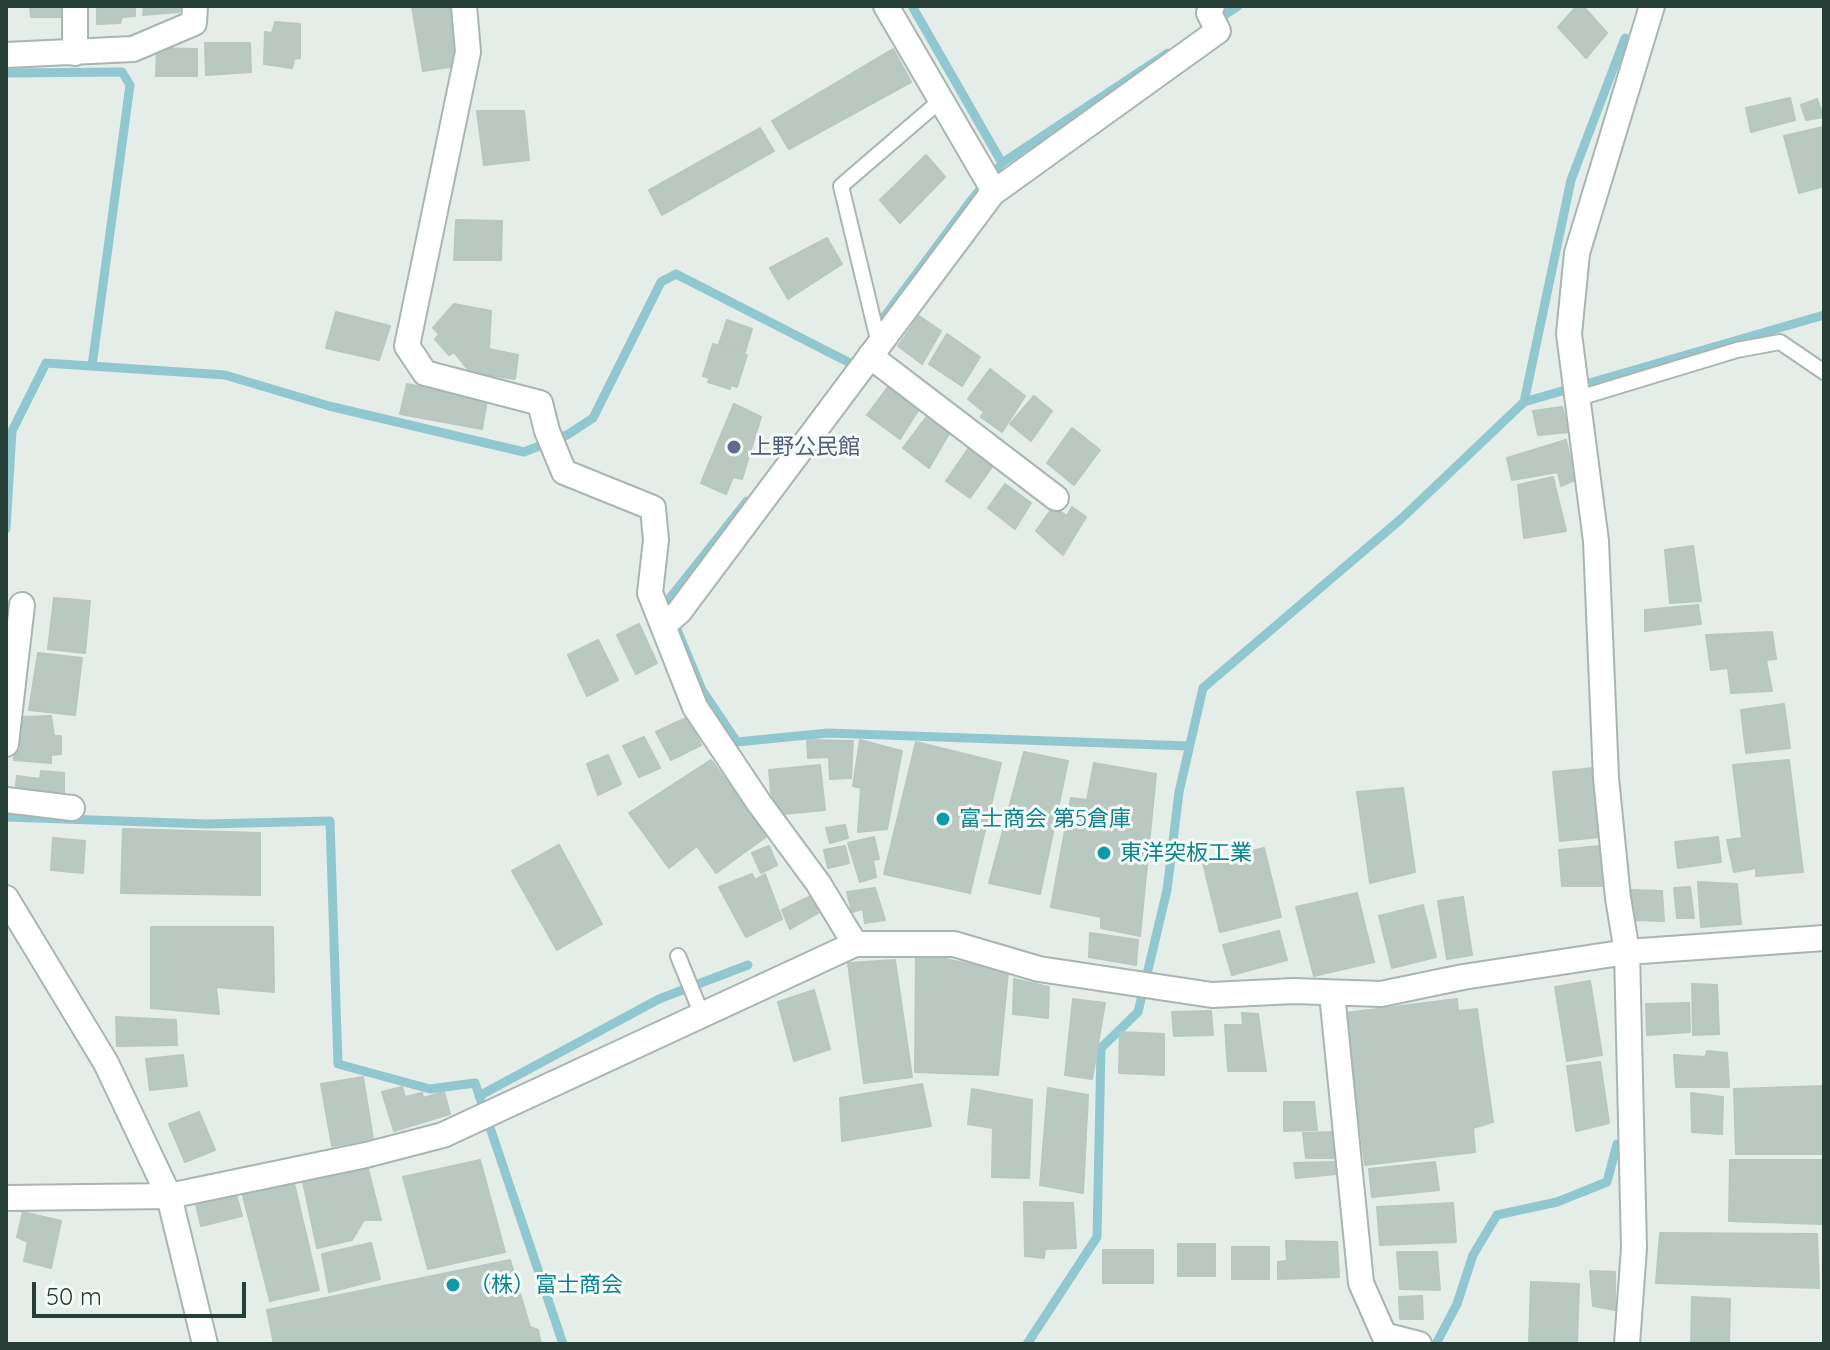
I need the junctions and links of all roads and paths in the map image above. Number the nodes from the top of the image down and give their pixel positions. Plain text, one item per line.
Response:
1 (75, 6) edge
2 (195, 6) edge
3 (464, 6) edge
4 (886, 6) edge
5 (1212, 6) edge
6 (1652, 6) edge
7 (75, 53) junction
8 (6, 55) edge
9 (941, 100) junction
10 (989, 186) junction
11 (875, 350) junction
12 (1824, 372) edge
13 (1579, 398) junction
14 (1056, 498) dead end
15 (22, 605) dead end
16 (672, 618) junction
17 (6, 744) edge
18 (6, 800) edge
19 (72, 808) dead end
20 (6, 898) edge
21 (1824, 938) edge
22 (855, 944) junction
23 (1627, 952) junction
24 (678, 956) dead end
25 (1332, 994) junction
26 (698, 1005) junction
27 (169, 1196) junction
28 (6, 1198) edge
29 (205, 1344) edge
30 (1418, 1344) edge
31 (1627, 1344) edge

1 - 7 street
2 - 7 street
3 - 16 street
4 - 9 street
5 - 10 street
6 - 13 street
7 - 8 street
9 - 10 street
9 - 11 lane
10 - 11 street
11 - 14 street
11 - 16 street
12 - 13 lane
13 - 23 street
15 - 17 street
16 - 22 street
18 - 19 street
20 - 27 street
21 - 23 street
22 - 25 street
22 - 26 street
23 - 25 street
23 - 31 street
24 - 26 lane
25 - 30 street
26 - 27 street
27 - 28 street
27 - 29 street

